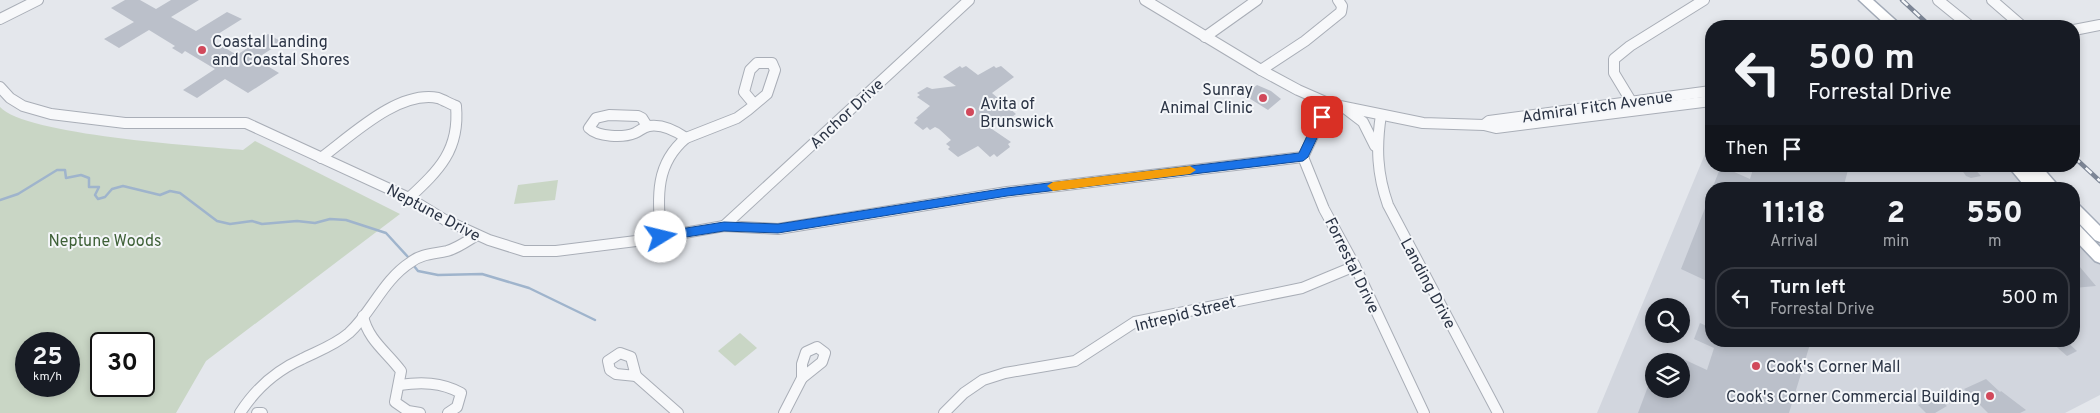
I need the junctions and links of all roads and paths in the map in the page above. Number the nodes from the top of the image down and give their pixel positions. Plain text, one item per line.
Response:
1 (38, 0) edge
2 (969, 0) edge
3 (1145, 0) edge
4 (1257, 0) edge
5 (1338, 0) edge
6 (1704, 0) edge
7 (1854, 0) edge
8 (1865, 0) edge
9 (1938, 0) edge
10 (1992, 0) edge
11 (0, 19) edge
12 (1875, 20) edge
13 (1887, 20) edge
14 (1963, 20) edge
15 (2015, 20) edge
16 (2100, 25) edge
17 (2080, 29) edge
18 (1205, 38) junction
19 (1261, 70) junction
20 (0, 87) edge
21 (1705, 92) edge
22 (1631, 102) junction
23 (1705, 102) edge
24 (754, 104) dead end
25 (1341, 106) junction
26 (1637, 110) junction
27 (1381, 115) junction
28 (1322, 117) dead end
29 (647, 126) junction
30 (1484, 126) junction
31 (686, 138) junction
32 (1376, 148) junction
33 (1303, 157) junction
34 (321, 158) junction
35 (2020, 172) edge
36 (2038, 172) edge
37 (2030, 182) edge
38 (2047, 182) edge
39 (409, 198) junction
40 (2080, 215) edge
41 (724, 226) junction
42 (477, 235) junction
43 (2080, 235) edge
44 (2100, 236) edge
45 (661, 237) junction
46 (2100, 257) edge
47 (1355, 266) junction
48 (363, 316) junction
49 (636, 376) dead end
50 (802, 378) dead end
51 (399, 384) junction
52 (240, 413) edge
53 (258, 413) edge
54 (262, 413) edge
55 (420, 413) edge
56 (448, 413) edge
57 (678, 413) edge
58 (784, 413) edge
59 (944, 413) edge
60 (1422, 413) edge
61 (1498, 413) edge

1 - 11 street
2 - 41 street, Anchor Drive
3 - 18 street, Admiral Fitch Avenue
4 - 18 street
5 - 19 street
6 - 22 street
7 - 12 main road
8 - 13 main road
9 - 14 street
10 - 15 street
16 - 17 street
18 - 19 street, Admiral Fitch Avenue
19 - 25 street, Admiral Fitch Avenue
20 - 34 street, Neptune Drive
21 - 22 street, Admiral Fitch Avenue
22 - 26 street
22 - 30 street, Admiral Fitch Avenue
23 - 26 street, Admiral Fitch Avenue
24 - 31 street
25 - 27 street, Admiral Fitch Avenue
25 - 32 street, Landing Drive
26 - 30 street, Admiral Fitch Avenue
27 - 30 street, Admiral Fitch Avenue
27 - 32 street, Landing Drive
28 - 33 street
29 - 29 street
29 - 31 street
31 - 45 street
32 - 61 street, Landing Drive
33 - 41 street, Neptune Drive
33 - 47 street, Forrestal Drive
34 - 39 street, Neptune Drive
34 - 39 street
35 - 37 main road
36 - 38 main road
39 - 42 street, Neptune Drive
40 - 44 main road
41 - 45 street, Neptune Drive
42 - 45 street, Neptune Drive
42 - 48 street
43 - 46 main road
47 - 59 street, Intrepid Street
47 - 60 street, Forrestal Drive
48 - 51 street
48 - 52 street
49 - 57 street
50 - 58 street
51 - 55 street
51 - 56 street
53 - 54 street

